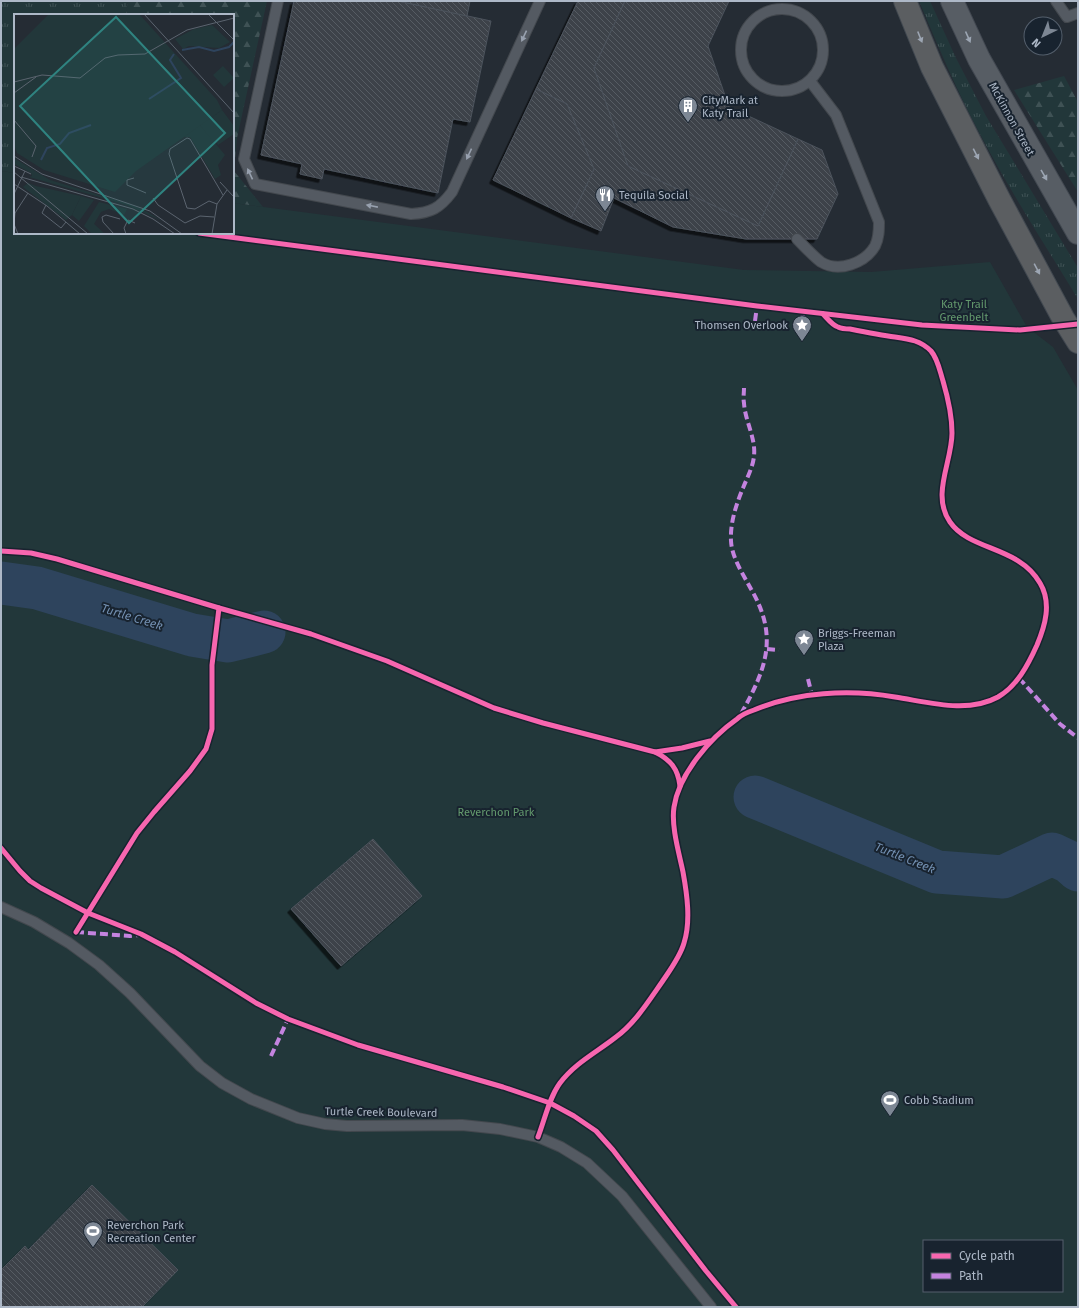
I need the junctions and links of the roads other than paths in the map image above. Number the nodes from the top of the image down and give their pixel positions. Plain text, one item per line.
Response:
1 (278, 1) edge
2 (540, 1) edge
3 (905, 1) edge
4 (952, 1) edge
5 (1056, 1) edge
6 (793, 5) edge
7 (1078, 13) edge
8 (810, 81) junction
9 (1078, 233) edge
10 (797, 239) dead end
11 (1078, 342) edge
12 (1, 907) edge
13 (711, 1307) edge

2 -> 1 lane
3 -> 11 highway
4 -> 9 main road, McKinnon Street
5 - 7 lane
6 - 8 lane
6 - 8 lane
8 - 10 lane
12 - 13 lane, Turtle Creek Boulevard

